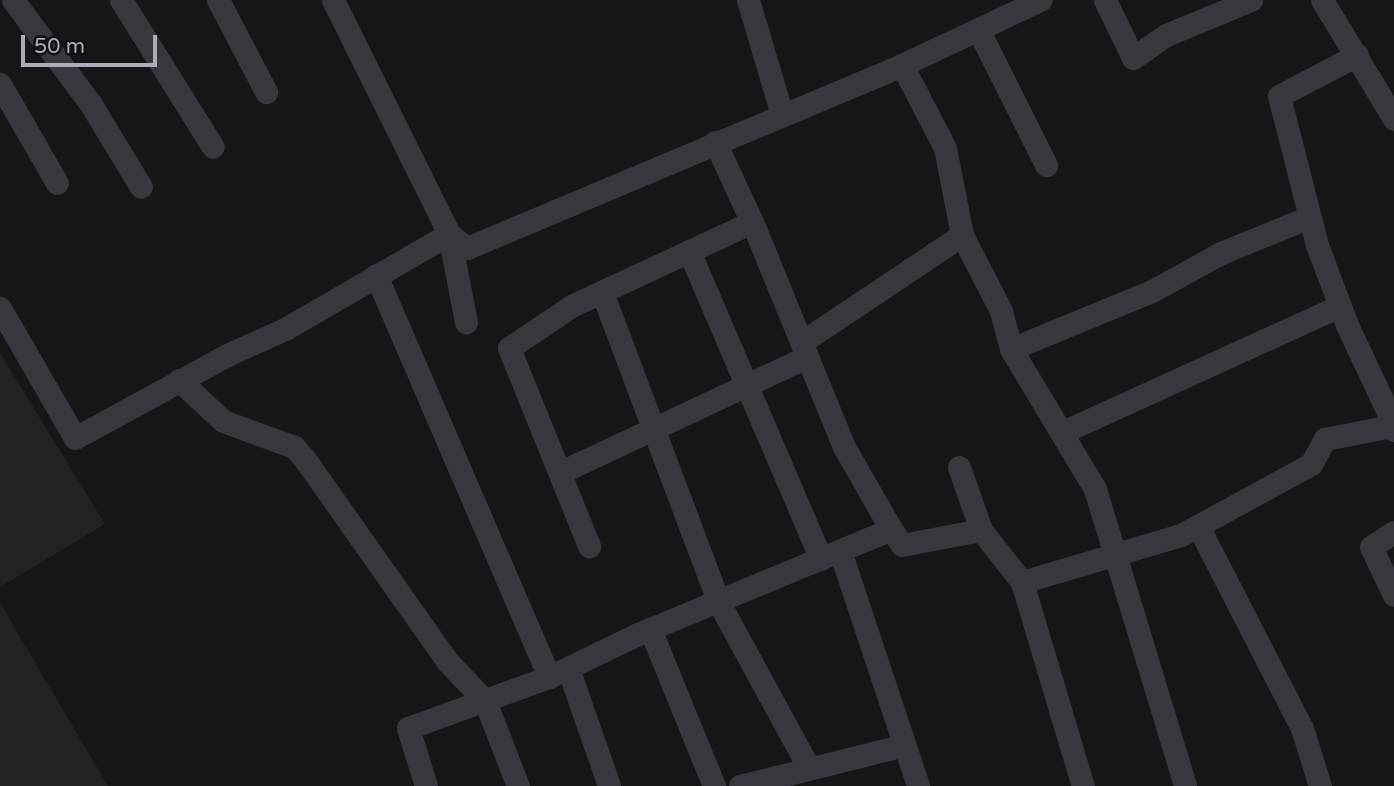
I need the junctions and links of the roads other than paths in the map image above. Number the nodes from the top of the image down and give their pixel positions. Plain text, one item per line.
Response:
1 (13, 0) edge
2 (121, 0) edge
3 (218, 0) edge
4 (333, 0) edge
5 (748, 0) edge
6 (1040, 0) edge
7 (1105, 0) edge
8 (1251, 0) edge
9 (1322, 0) edge
10 (979, 31) junction
11 (1357, 55) junction
12 (902, 65) junction
13 (0, 84) edge
14 (266, 92) dead end
15 (782, 115) junction
16 (1394, 119) edge
17 (715, 142) junction
18 (213, 147) dead end
19 (1046, 165) dead end
20 (57, 183) dead end
21 (141, 187) dead end
22 (1309, 217) junction
23 (752, 222) junction
24 (449, 234) junction
25 (962, 235) junction
26 (689, 251) junction
27 (376, 275) junction
28 (602, 292) junction
29 (1339, 306) junction
30 (0, 308) edge
31 (466, 322) dead end
32 (1011, 349) junction
33 (804, 350) junction
34 (179, 380) junction
35 (744, 384) junction
36 (1393, 427) edge
37 (655, 428) junction
38 (1063, 432) junction
39 (959, 467) dead end
40 (561, 472) junction
41 (1198, 526) junction
42 (891, 529) junction
43 (981, 530) junction
44 (1394, 532) edge
45 (589, 546) dead end
46 (830, 555) junction
47 (1112, 557) junction
48 (1022, 582) junction
49 (1394, 595) edge
50 (719, 603) junction
51 (650, 629) junction
52 (559, 673) junction
53 (485, 701) junction
54 (904, 745) junction
55 (809, 768) junction
56 (426, 786) edge
57 (518, 786) edge
58 (609, 786) edge
59 (714, 786) edge
60 (740, 786) edge
61 (918, 786) edge
62 (1083, 786) edge
63 (1185, 786) edge
64 (1320, 786) edge

1 - 21 street
2 - 18 street
3 - 14 street
4 - 24 street
5 - 15 street
6 - 10 street
7 - 8 street
9 - 11 street
10 - 12 street
10 - 19 street
11 - 16 street
11 - 22 street
12 - 15 street
12 - 25 street
13 - 20 street
15 - 17 street
17 - 23 street
17 - 24 street
22 - 29 street
22 - 32 street
23 - 26 street
23 - 33 street
24 - 27 street
24 - 31 street
25 - 32 street
25 - 33 street
26 - 28 street
26 - 35 street
27 - 34 street
27 - 52 street
28 - 37 street
28 - 40 street
29 - 36 street
29 - 38 street
30 - 34 street
32 - 38 street
33 - 35 street
33 - 42 street
34 - 53 street
35 - 37 street
35 - 46 street
36 - 41 street
37 - 40 street
37 - 50 street
38 - 47 street
39 - 43 street
40 - 45 street
41 - 47 street
41 - 64 street
42 - 43 street
42 - 46 street
43 - 48 street
44 - 49 street
46 - 50 street
46 - 54 street
47 - 48 street
47 - 63 street
48 - 62 street
50 - 51 street
50 - 55 street
51 - 52 street
51 - 59 street
52 - 53 street
52 - 58 street
53 - 56 street
53 - 57 street
54 - 55 street
54 - 61 street
55 - 60 street

